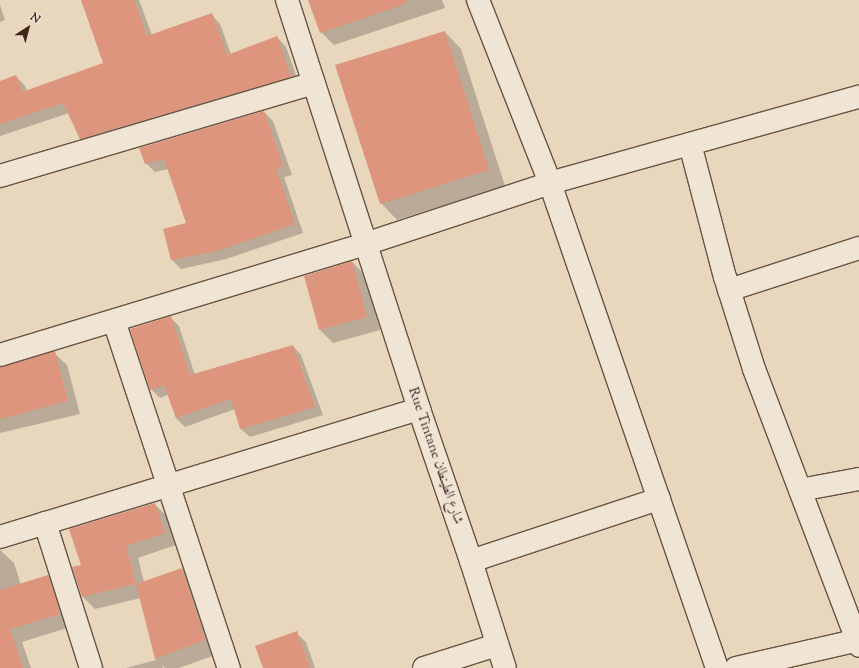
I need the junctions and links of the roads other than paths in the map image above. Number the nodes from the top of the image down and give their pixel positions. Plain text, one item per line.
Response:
1 (287, 0) edge
2 (478, 0) edge
3 (314, 83) junction
4 (859, 97) edge
5 (690, 144) junction
6 (0, 176) edge
7 (550, 183) junction
8 (365, 244) junction
9 (859, 248) edge
10 (729, 290) junction
11 (114, 321) junction
12 (0, 355) edge
13 (419, 409) junction
14 (859, 479) edge
15 (170, 485) junction
16 (800, 490) junction
17 (659, 499) junction
18 (46, 523) junction
19 (0, 537) edge
20 (471, 561) junction
21 (858, 642) edge
22 (498, 645) junction
23 (91, 668) edge
24 (229, 668) edge
25 (424, 668) edge
26 (505, 668) edge
27 (717, 668) edge
28 (736, 668) edge

1 - 3 street, Rue Tintane شارع الطينطان
2 - 7 street
3 - 6 street
3 - 8 street, Rue Tintane شارع الطينطان
4 - 5 street
5 - 7 street
5 - 10 street
7 - 8 street
7 - 17 street
8 - 11 street
8 - 13 street, Rue Tintane شارع الطينطان
9 - 10 street
10 - 16 street
11 - 12 street
11 - 15 street
13 - 15 street
13 - 20 street, Rue Tintane شارع الطينطان
14 - 16 street
15 - 18 street
15 - 24 street
16 - 21 street
17 - 20 street
17 - 27 street
18 - 19 street
18 - 23 street
20 - 22 street, Rue Tintane شارع الطينطان
21 - 28 street
22 - 25 street
22 - 26 street, Rue Tintane شارع الطينطان

